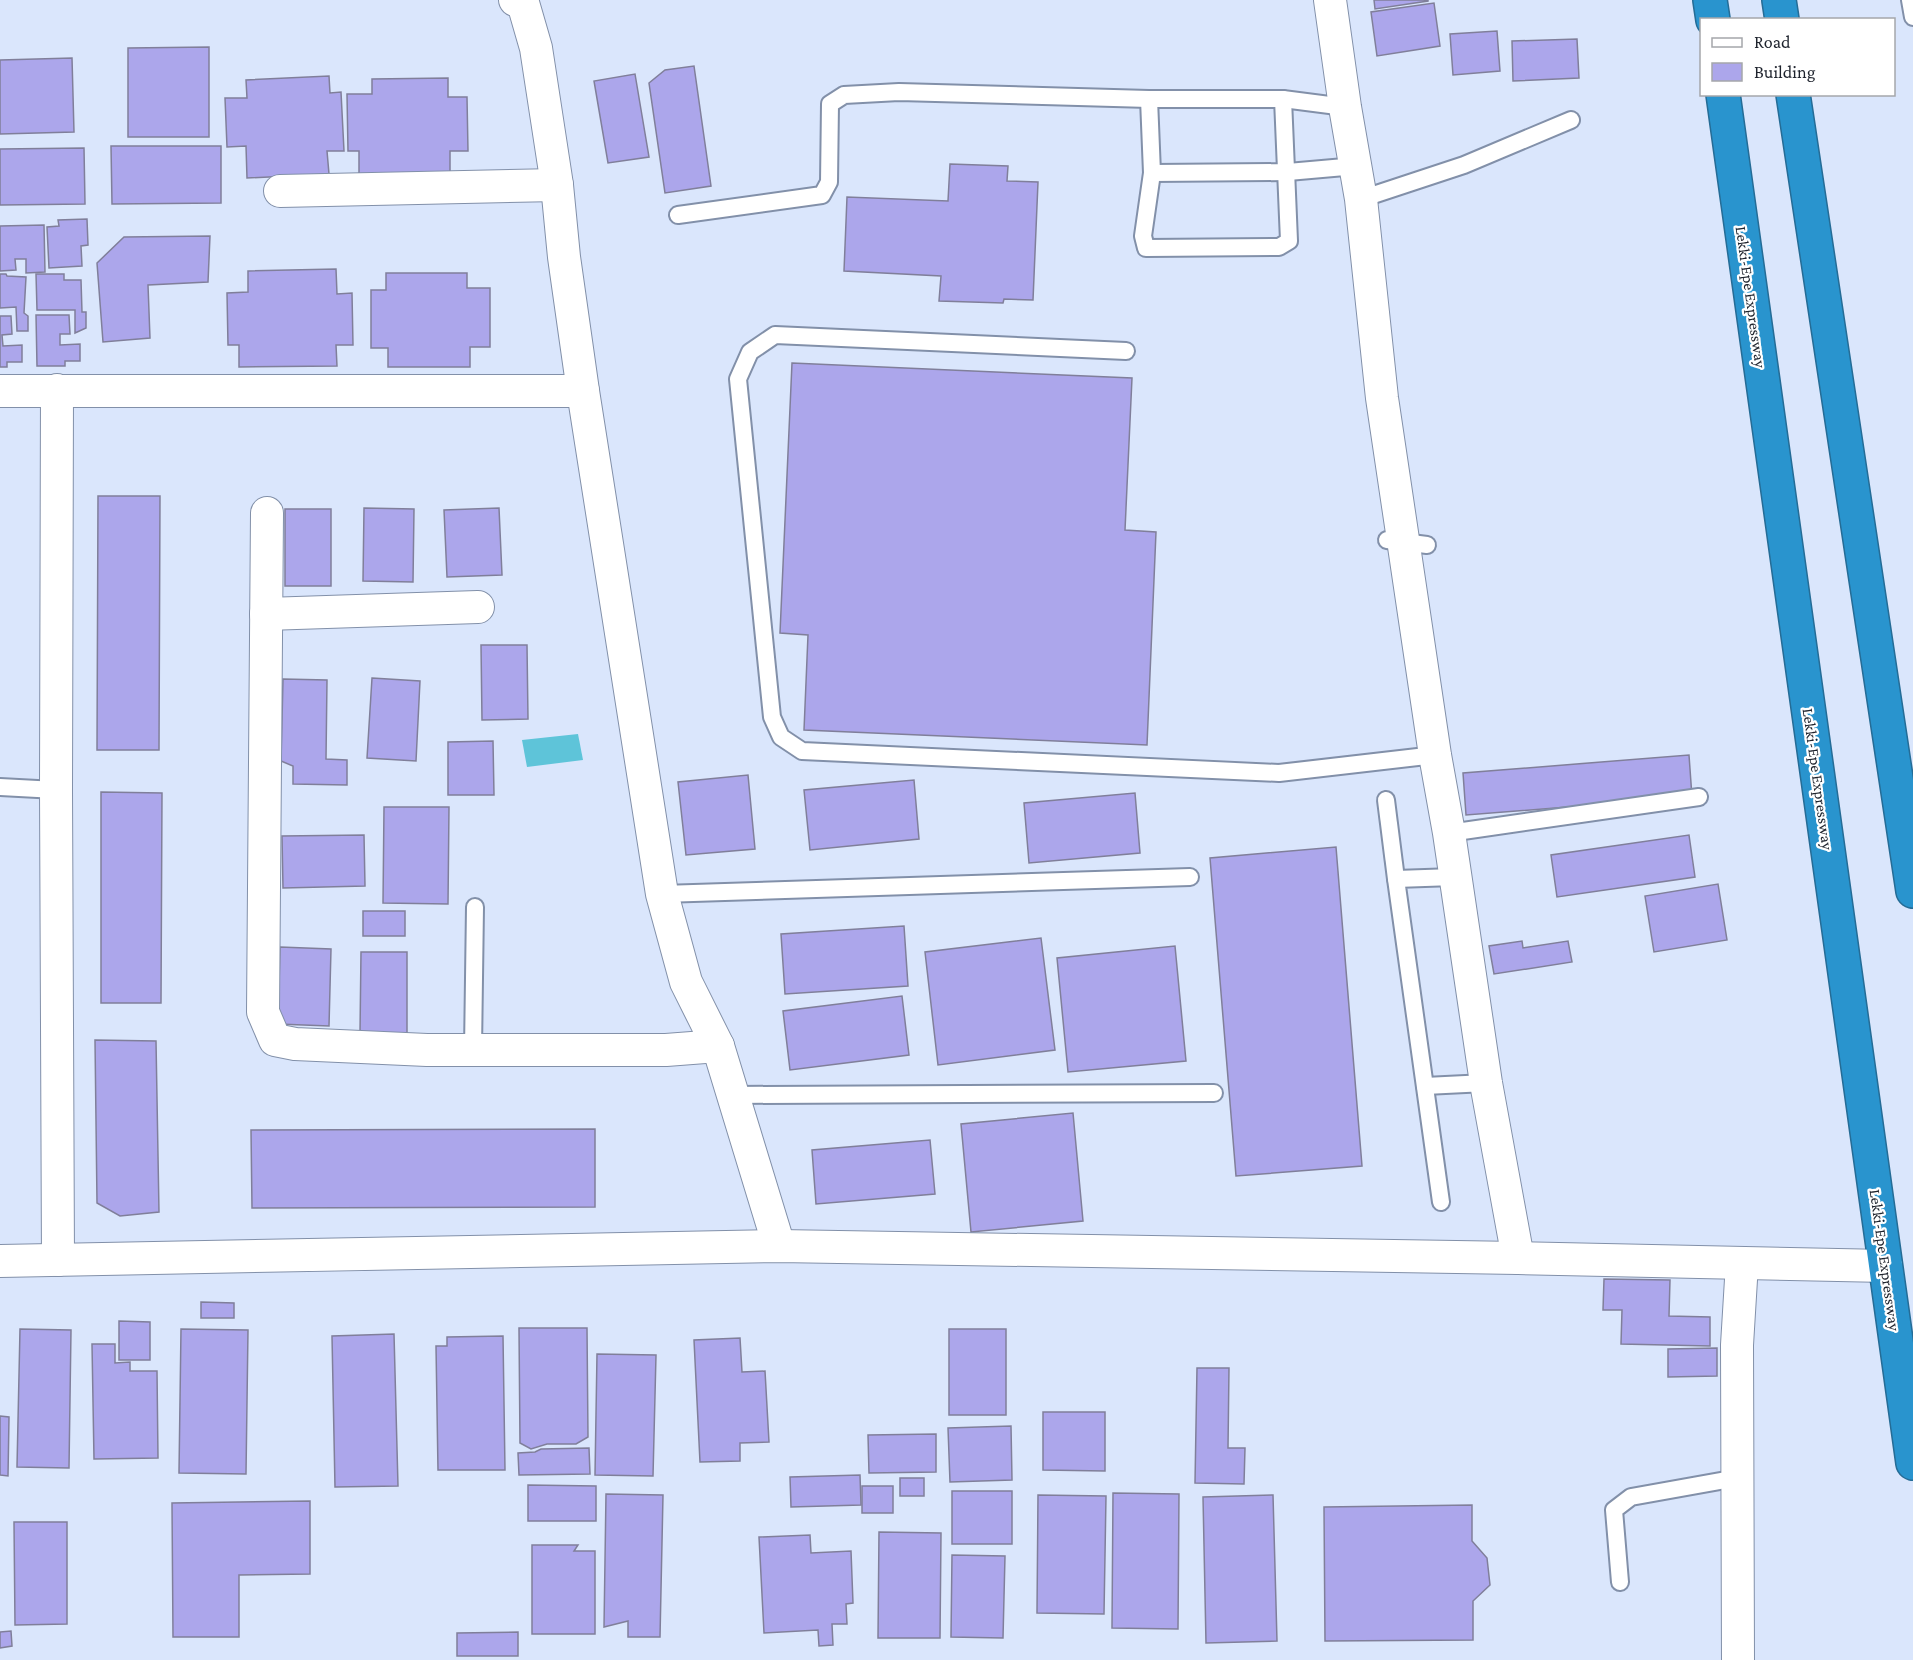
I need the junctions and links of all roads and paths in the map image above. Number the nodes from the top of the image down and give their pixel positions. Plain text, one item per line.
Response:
1 (515, 0) edge
2 (1330, 0) edge
3 (1710, 0) edge
4 (1779, 0) edge
5 (1910, 0) edge
6 (1913, 17) edge
7 (1713, 18) edge
8 (1782, 18) edge
9 (1723, 96) edge
10 (1793, 96) edge
11 (1149, 99) junction
12 (1284, 99) junction
13 (1345, 107) junction
14 (1571, 120) dead end
15 (1356, 166) junction
16 (1152, 172) junction
17 (1288, 172) junction
18 (557, 185) junction
19 (280, 191) dead end
20 (1361, 199) junction
21 (678, 214) dead end
22 (1126, 351) dead end
23 (57, 390) junction
24 (0, 391) edge
25 (583, 391) junction
26 (267, 513) dead end
27 (478, 607) dead end
28 (266, 614) junction
29 (1435, 756) junction
30 (0, 787) edge
31 (56, 789) junction
32 (1699, 797) dead end
33 (1386, 800) dead end
34 (1449, 833) junction
35 (1190, 877) dead end
36 (1454, 877) junction
37 (1396, 879) junction
38 (1913, 891) edge
39 (662, 894) junction
40 (475, 907) dead end
41 (718, 1046) junction
42 (473, 1050) junction
43 (1486, 1083) junction
44 (1425, 1086) junction
45 (1214, 1093) dead end
46 (733, 1095) junction
47 (1441, 1202) dead end
48 (779, 1246) junction
49 (1518, 1258) junction
50 (58, 1260) junction
51 (0, 1261) edge
52 (1742, 1263) junction
53 (1886, 1266) junction
54 (1913, 1463) edge
55 (1737, 1478) junction
56 (1620, 1582) dead end
57 (1738, 1660) edge

1 - 18 street
2 - 13 street
3 - 7 highway
4 - 8 highway
5 - 6 lane
9 - 53 highway, Lekki-Epe Expressway
10 - 38 highway
11 - 12 lane
11 - 16 lane
11 - 21 lane
12 - 13 lane
12 - 17 lane
13 - 15 street
14 - 20 lane
15 - 17 lane
15 - 20 street
16 - 17 lane
16 - 17 lane
18 - 19 street
18 - 25 street
20 - 29 street
22 - 29 lane
23 - 24 street
23 - 25 street
23 - 31 street
25 - 39 street
26 - 28 street
27 - 28 street
28 - 42 street
29 - 34 street
30 - 31 lane
31 - 50 street
32 - 34 lane
33 - 37 lane
34 - 36 street
35 - 39 lane
36 - 37 lane
36 - 43 street
37 - 44 lane
39 - 41 street
40 - 42 lane
41 - 42 street
41 - 46 street
43 - 44 lane
43 - 49 street
44 - 47 lane
45 - 46 lane
46 - 48 street
48 - 49 street
48 - 50 street
49 - 52 street
50 - 51 street
52 - 53 street
52 - 55 street
53 - 54 highway, Lekki-Epe Expressway
55 - 56 lane
55 - 57 street

